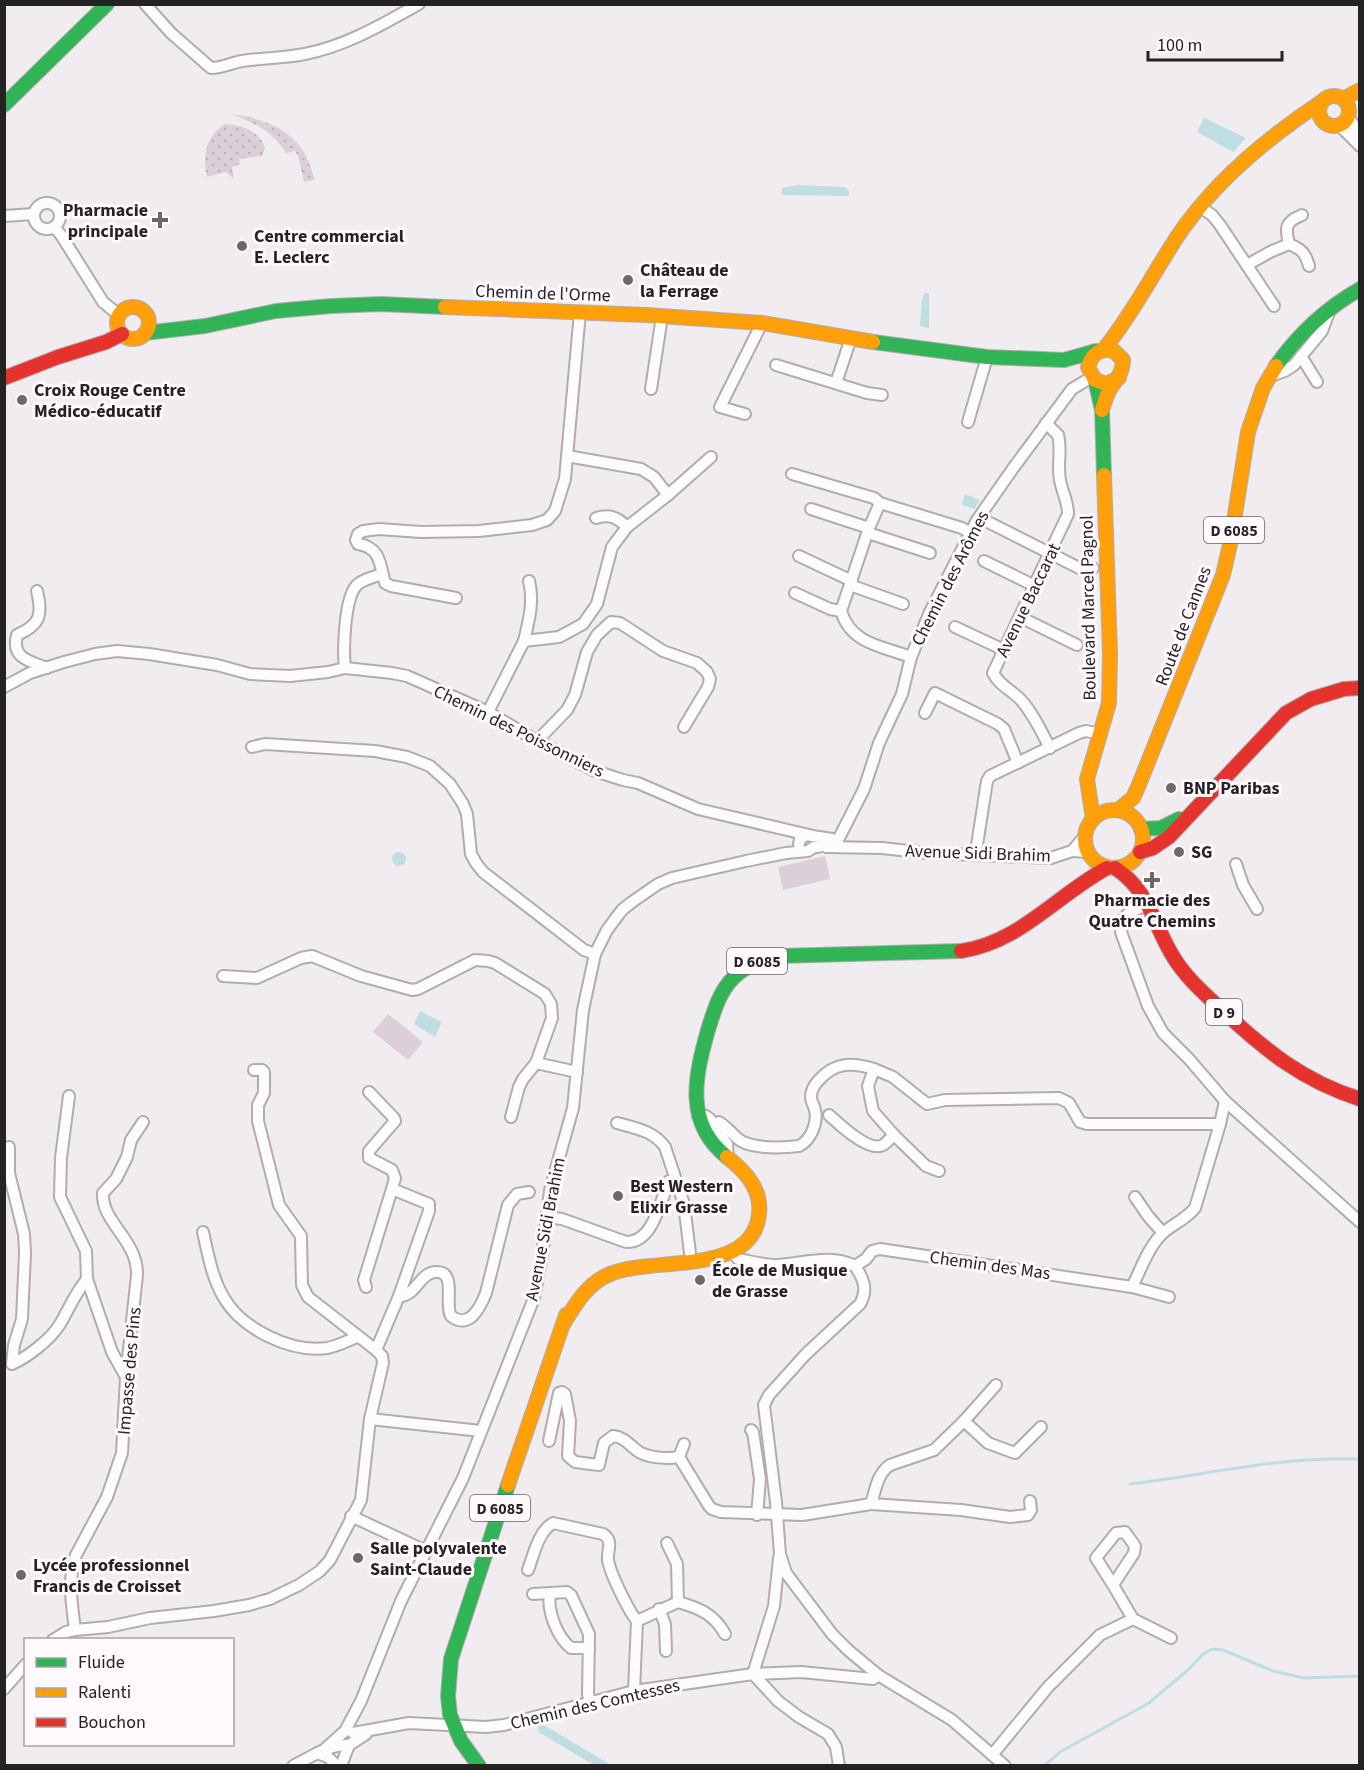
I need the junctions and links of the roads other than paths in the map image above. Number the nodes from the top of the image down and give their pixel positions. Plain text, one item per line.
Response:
1 (107, 4) edge
2 (145, 4) edge
3 (419, 4) edge
4 (1359, 90) edge
5 (1359, 99) edge
6 (1323, 101) junction
7 (4, 105) edge
8 (1344, 113) junction
9 (1297, 118) junction
10 (1322, 120) junction
11 (1359, 135) edge
12 (1359, 147) edge
13 (1200, 207) junction
14 (34, 214) junction
15 (1302, 215) dead end
16 (4, 216) edge
17 (54, 226) junction
18 (1289, 244) junction
19 (1246, 265) junction
20 (1309, 266) dead end
21 (1359, 289) edge
22 (1331, 305) junction
23 (1274, 306) dead end
24 (580, 312) junction
25 (119, 315) junction
26 (662, 316) junction
27 (762, 323) junction
28 (1125, 323) junction
29 (147, 328) junction
30 (122, 334) junction
31 (850, 338) junction
32 (1100, 350) junction
33 (1301, 356) junction
34 (987, 357) junction
35 (1064, 360) junction
36 (1123, 363) junction
37 (776, 365) dead end
38 (1092, 376) junction
39 (1271, 376) junction
40 (4, 378) edge
41 (1119, 378) junction
42 (1317, 382) dead end
43 (836, 383) junction
44 (651, 388) dead end
45 (882, 395) dead end
46 (1102, 410) junction
47 (744, 414) dead end
48 (968, 422) dead end
49 (1046, 423) junction
50 (567, 456) junction
51 (711, 457) dead end
52 (792, 474) dead end
53 (669, 495) junction
54 (880, 502) junction
55 (811, 509) dead end
56 (596, 518) dead end
57 (990, 524) dead end
58 (627, 526) junction
59 (868, 530) junction
60 (970, 533) junction
61 (930, 553) dead end
62 (1051, 553) junction
63 (800, 556) dead end
64 (984, 561) dead end
65 (1093, 568) dead end
66 (382, 574) junction
67 (529, 581) dead end
68 (851, 583) junction
69 (1035, 586) junction
70 (37, 591) dead end
71 (795, 593) dead end
72 (456, 598) dead end
73 (903, 604) dead end
74 (841, 611) junction
75 (1020, 617) junction
76 (956, 627) dead end
77 (525, 641) junction
78 (1077, 645) dead end
79 (1004, 650) junction
80 (910, 657) junction
81 (47, 668) junction
82 (345, 668) junction
83 (4, 687) edge
84 (1359, 688) edge
85 (488, 712) junction
86 (925, 713) dead end
87 (684, 727) dead end
88 (1101, 734) junction
89 (537, 741) junction
90 (252, 747) dead end
91 (1050, 748) junction
92 (1018, 763) junction
93 (1133, 798) junction
94 (1091, 803) junction
95 (1200, 803) junction
96 (1112, 811) junction
97 (1093, 819) junction
98 (1138, 824) junction
99 (1085, 836) junction
100 (838, 840) junction
101 (807, 843) junction
102 (977, 845) dead end
103 (882, 848) junction
104 (1072, 851) junction
105 (1089, 854) junction
106 (1136, 857) junction
107 (1236, 864) dead end
108 (1111, 868) junction
109 (1133, 879) junction
110 (1082, 882) junction
111 (1148, 904) junction
112 (1257, 909) dead end
113 (595, 954) junction
114 (223, 976) dead end
115 (536, 1063) junction
116 (874, 1069) junction
117 (254, 1070) dead end
118 (577, 1072) junction
119 (369, 1092) dead end
120 (69, 1096) dead end
121 (1359, 1099) edge
122 (1226, 1101) junction
123 (829, 1115) dead end
124 (698, 1116) junction
125 (511, 1117) dead end
126 (143, 1122) dead end
127 (617, 1123) dead end
128 (714, 1125) junction
129 (1220, 1125) junction
130 (894, 1135) junction
131 (9, 1147) dead end
132 (728, 1158) junction
133 (939, 1171) dead end
134 (675, 1179) junction
135 (392, 1189) junction
136 (529, 1192) dead end
137 (1135, 1197) dead end
138 (547, 1217) junction
139 (1359, 1221) edge
140 (203, 1232) dead end
141 (1163, 1233) junction
142 (732, 1252) junction
143 (690, 1253) junction
144 (641, 1266) junction
145 (855, 1266) junction
146 (87, 1279) junction
147 (366, 1287) dead end
148 (1132, 1287) junction
149 (399, 1296) junction
150 (1169, 1297) dead end
151 (564, 1323) junction
152 (357, 1337) junction
153 (376, 1350) junction
154 (12, 1364) junction
155 (4, 1373) edge
156 (126, 1377) junction
157 (996, 1385) dead end
158 (370, 1419) junction
159 (964, 1421) junction
160 (1041, 1426) dead end
161 (751, 1430) dead end
162 (481, 1431) junction
163 (549, 1440) dead end
164 (684, 1444) dead end
165 (679, 1457) junction
166 (1030, 1501) dead end
167 (871, 1504) junction
168 (757, 1515) junction
169 (777, 1515) junction
170 (351, 1516) junction
171 (668, 1544) dead end
172 (426, 1551) junction
173 (780, 1554) junction
174 (528, 1570) dead end
175 (1113, 1585) junction
176 (533, 1593) dead end
177 (550, 1594) junction
178 (678, 1602) junction
179 (659, 1610) junction
180 (1134, 1619) junction
181 (637, 1621) junction
182 (75, 1630) junction
183 (725, 1634) dead end
184 (56, 1638) edge
185 (1171, 1638) dead end
186 (589, 1648) junction
187 (666, 1651) dead end
188 (24, 1666) edge
189 (753, 1674) junction
190 (878, 1675) junction
191 (4, 1689) edge
192 (634, 1691) junction
193 (361, 1701) junction
194 (590, 1704) junction
195 (356, 1720) junction
196 (395, 1724) junction
197 (453, 1726) junction
198 (348, 1738) junction
199 (322, 1751) junction
200 (998, 1762) edge
201 (293, 1766) edge
202 (340, 1766) edge
203 (479, 1766) edge
204 (839, 1766) edge

1 - 7 main road
2 - 3 street
4 - 8 main road
5 - 8 main road
6 - 8 main road
6 - 9 main road
6 - 10 main road
8 - 10 main road
8 - 11 street
8 - 12 street
9 - 10 main road
9 - 13 main road
13 - 19 street
13 - 28 main road
14 - 16 street
14 - 17 street
14 - 17 street
15 - 18 street
17 - 25 street
18 - 19 street
18 - 20 street
19 - 23 street
21 - 22 main road, Route de Cannes / D 6085
22 - 33 street
22 - 39 main road, Route de Cannes / D 6085
24 - 26 main road, Chemin de l'Orme
24 - 29 main road, Chemin de l'Orme
24 - 50 street
25 - 29 main road
25 - 30 main road
26 - 27 main road, Chemin de l'Orme
26 - 44 street
27 - 31 main road, Chemin de l'Orme
27 - 47 street
28 - 32 main road
28 - 36 main road
29 - 30 main road
30 - 40 main road
31 - 34 main road, Chemin de l'Orme
31 - 43 street
32 - 35 main road, Chemin de l'Orme
32 - 36 main road
32 - 38 main road
33 - 39 street
33 - 42 street
34 - 35 main road, Chemin de l'Orme
34 - 48 street
35 - 38 main road, Chemin de l'Orme
36 - 41 main road
37 - 43 street
38 - 41 main road
38 - 46 main road, Boulevard Marcel Pagnol
38 - 49 street, Chemin des Arômes
39 - 93 main road, Route de Cannes / D 6085
41 - 46 main road, Boulevard Marcel Pagnol
43 - 45 street
46 - 88 main road, Boulevard Marcel Pagnol
49 - 60 street, Chemin des Arômes
49 - 62 street, Avenue Baccarat
50 - 53 street
50 - 66 street
51 - 53 street
52 - 54 street
53 - 58 street
54 - 59 street
54 - 60 street
55 - 59 street
56 - 58 street
57 - 62 street
58 - 77 street
59 - 61 street
59 - 68 street
60 - 80 street, Chemin des Arômes
62 - 65 street
62 - 69 street, Avenue Baccarat
63 - 68 street
64 - 69 street
66 - 72 street
66 - 82 street
67 - 77 street
68 - 73 street
68 - 74 street
69 - 75 street, Avenue Baccarat
70 - 81 street
71 - 74 street
74 - 80 street
75 - 78 street
75 - 79 street, Avenue Baccarat
76 - 79 street
77 - 85 street
79 - 91 street, Avenue Baccarat
80 - 100 street, Chemin des Arômes
81 - 82 street, Chemin des Poissonniers
81 - 83 street, Chemin des Poissonniers
82 - 85 street, Chemin des Poissonniers
84 - 95 main road
85 - 89 street, Chemin des Poissonniers
86 - 92 street
87 - 89 street
88 - 91 street
88 - 94 main road, Boulevard Marcel Pagnol
89 - 101 street, Chemin des Poissonniers
90 - 113 street
91 - 92 street
92 - 102 street
93 - 96 main road, Route de Cannes / D 6085
93 - 98 main road, Route de Cannes / D 6085
94 - 96 main road
94 - 97 main road, Boulevard Marcel Pagnol
95 - 98 main road
95 - 106 main road
96 - 97 main road
96 - 98 main road
97 - 99 main road
98 - 106 main road
99 - 104 street, Avenue Sidi Brahim
99 - 105 main road
100 - 101 street, Avenue Sidi Brahim
100 - 103 street, Avenue Sidi Brahim
101 - 103 street, Avenue Sidi Brahim
101 - 113 street, Avenue Sidi Brahim
103 - 104 street, Avenue Sidi Brahim
104 - 105 street, Avenue Sidi Brahim
105 - 108 main road
105 - 110 main road
106 - 108 main road
106 - 109 main road
107 - 112 street
108 - 109 main road, D 9
108 - 110 main road, D 6085
109 - 111 main road, D 9
110 - 124 main road, D 6085
111 - 121 main road, D 9
111 - 122 street
113 - 118 street, Avenue Sidi Brahim
114 - 115 street
115 - 118 street
115 - 125 street
116 - 128 street
116 - 129 street
116 - 130 street
117 - 152 street
118 - 138 street, Avenue Sidi Brahim
119 - 135 street
120 - 146 street
122 - 129 street
122 - 139 street
123 - 130 street
124 - 128 street
124 - 132 main road, D 6085
126 - 156 street, Impasse des Pins
127 - 134 street
128 - 132 street
129 - 141 street
130 - 133 street
131 - 154 street
132 - 142 main road, D 6085
134 - 138 street
134 - 143 street
135 - 147 street
135 - 149 street
136 - 149 street
137 - 141 street
138 - 162 street, Avenue Sidi Brahim
140 - 152 street
141 - 148 street
142 - 143 main road, D 6085
142 - 144 main road, D 6085
142 - 145 street
143 - 144 main road
143 - 151 main road, D 6085
144 - 151 main road, D 6085
145 - 148 street, Chemin des Mas
145 - 169 street
146 - 154 street
146 - 156 street
148 - 150 street, Chemin des Mas
149 - 153 street
151 - 197 main road, D 6085
152 - 153 street
153 - 158 street
154 - 155 street
156 - 182 street, Impasse des Pins
157 - 159 street
158 - 162 street
158 - 170 street
159 - 160 street
159 - 167 street
161 - 168 street
162 - 172 street, Avenue Sidi Brahim
163 - 165 street
164 - 165 street
165 - 168 street
166 - 167 street
167 - 169 street
168 - 169 street
169 - 173 street
170 - 172 street
170 - 182 street
171 - 178 street
172 - 193 street, Avenue Sidi Brahim
173 - 189 street
173 - 190 street
174 - 181 street
175 - 175 street
175 - 180 street
176 - 177 street
177 - 186 street
177 - 186 street
178 - 179 street
178 - 183 street
179 - 181 street
179 - 187 street
180 - 185 street
180 - 200 street
181 - 192 street
182 - 184 street
186 - 194 street
188 - 191 street
189 - 190 street, Chemin des Comtesses
189 - 192 street, Chemin des Comtesses
189 - 204 street
190 - 200 street
192 - 194 street, Chemin des Comtesses
193 - 195 street, Avenue Sidi Brahim
193 - 198 street, Avenue Sidi Brahim
194 - 197 street, Chemin des Comtesses
195 - 196 street
195 - 198 street, Avenue Sidi Brahim
196 - 197 street, Chemin des Comtesses
196 - 198 street
197 - 203 main road, D 6085
198 - 199 street
198 - 202 street, Avenue Sidi Brahim
199 - 201 street
199 - 202 street

